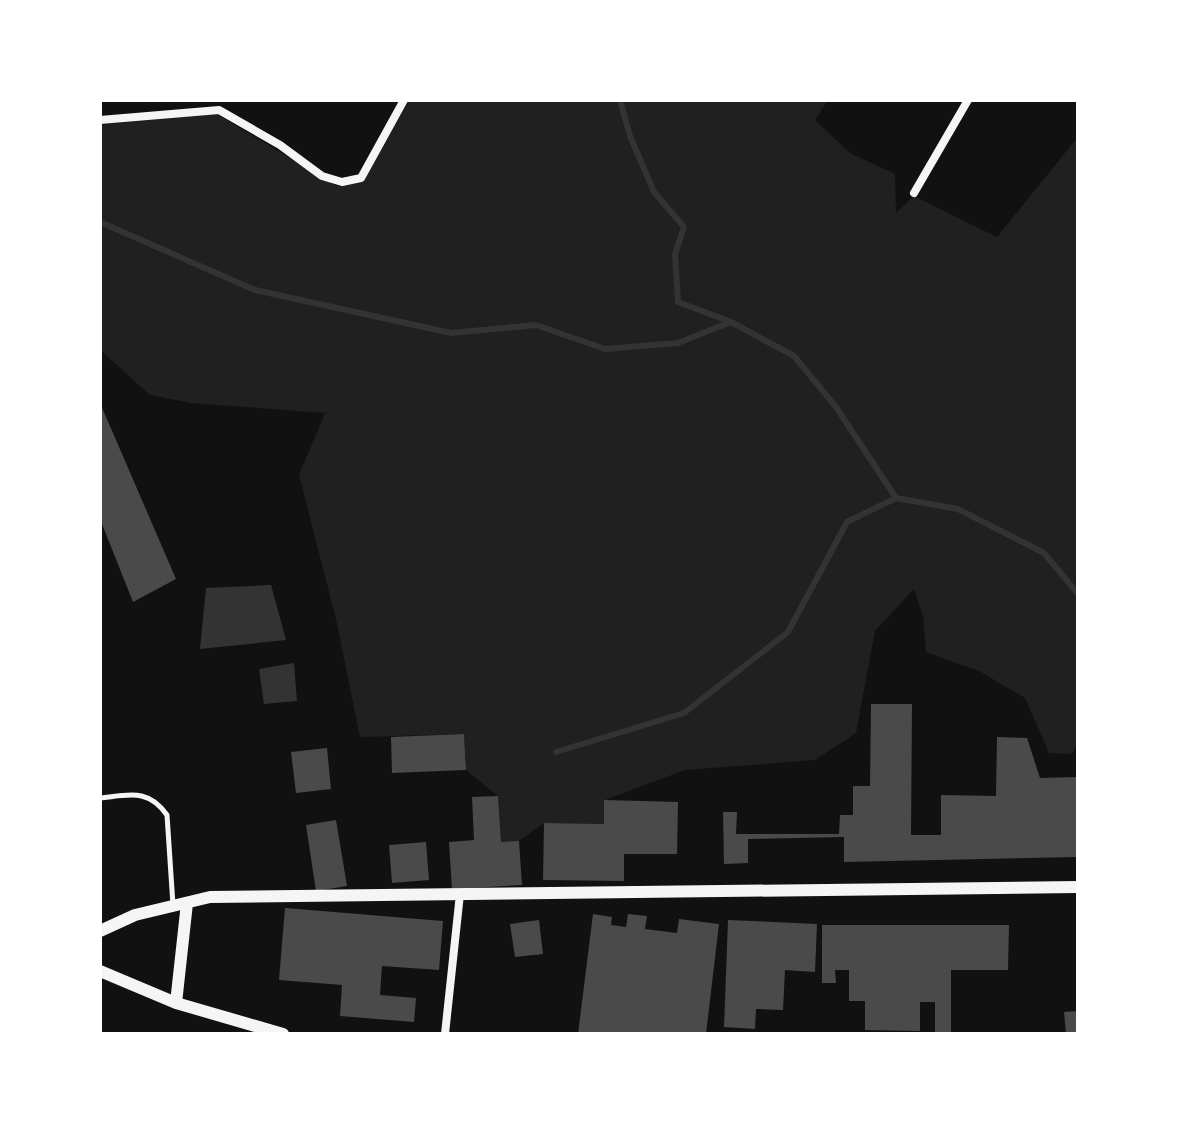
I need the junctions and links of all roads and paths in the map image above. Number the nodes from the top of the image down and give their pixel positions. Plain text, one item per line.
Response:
1 (404, 100) edge
2 (968, 100) edge
3 (100, 120) edge
4 (914, 193) dead end
5 (100, 798) edge
6 (1078, 887) edge
7 (460, 894) junction
8 (187, 903) junction
9 (173, 906) junction
10 (100, 931) edge
11 (100, 971) edge
12 (176, 1003) junction
13 (283, 1034) edge
14 (445, 1034) edge

1 - 3 street
2 - 4 street
5 - 9 lane
6 - 7 main road
7 - 8 main road
7 - 14 street
8 - 9 main road
8 - 12 main road
9 - 10 main road
11 - 12 main road
12 - 13 main road

